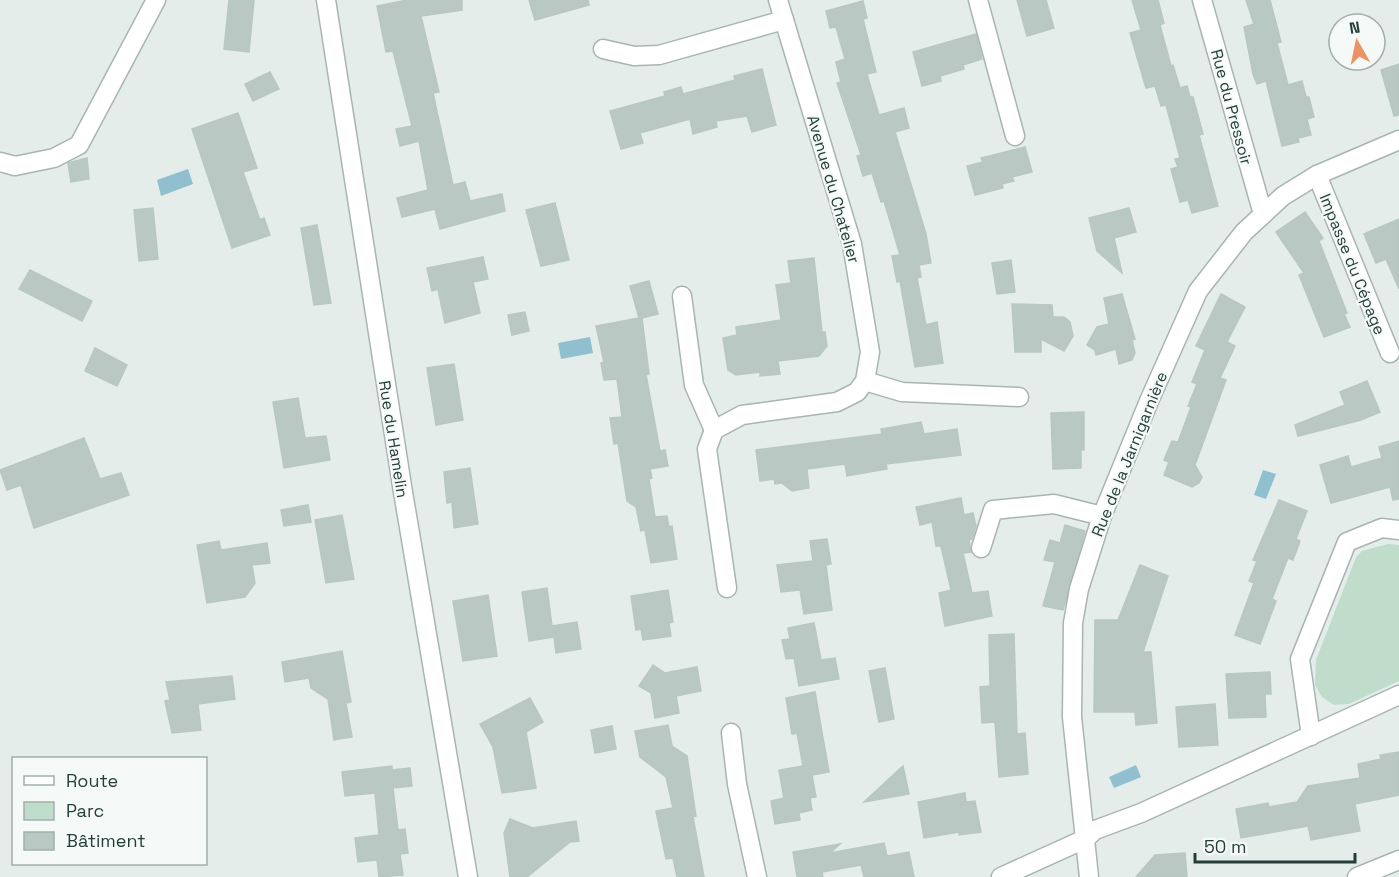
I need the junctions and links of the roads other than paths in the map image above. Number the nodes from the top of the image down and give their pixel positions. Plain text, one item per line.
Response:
1 (156, 0) edge
2 (326, 0) edge
3 (778, 0) edge
4 (978, 0) edge
5 (1202, 0) edge
6 (784, 20) junction
7 (603, 49) dead end
8 (1015, 136) dead end
9 (1399, 140) edge
10 (0, 162) edge
11 (1317, 175) junction
12 (1263, 213) junction
13 (682, 296) dead end
14 (1390, 353) dead end
15 (865, 381) junction
16 (1019, 397) dead end
17 (714, 430) junction
18 (1102, 516) junction
19 (1399, 530) edge
20 (981, 548) dead end
21 (727, 588) dead end
22 (1399, 695) edge
23 (730, 733) dead end
24 (1311, 736) junction
25 (1085, 839) junction
26 (1399, 860) edge
27 (468, 877) edge
28 (757, 877) edge
29 (1001, 877) edge
30 (1089, 877) edge
31 (1357, 877) edge

1 - 10 street
2 - 27 street, Rue du Hamelin
3 - 6 street, Avenue du Chatelier
4 - 8 street
5 - 12 street, Rue du Pressoir
6 - 7 street
6 - 15 street, Avenue du Chatelier
9 - 11 street, Rue de la Jarnigarnière
11 - 12 street, Rue de la Jarnigarnière
11 - 14 street, Impasse du Cépage
12 - 18 street, Rue de la Jarnigarnière
13 - 17 street
15 - 16 street
15 - 17 street
17 - 21 street
18 - 20 street
18 - 25 street, Rue de la Jarnigarnière
19 - 24 street
22 - 24 street
23 - 28 street
24 - 25 street
25 - 29 street
25 - 30 street, Rue de la Jarnigarnière
26 - 31 street

